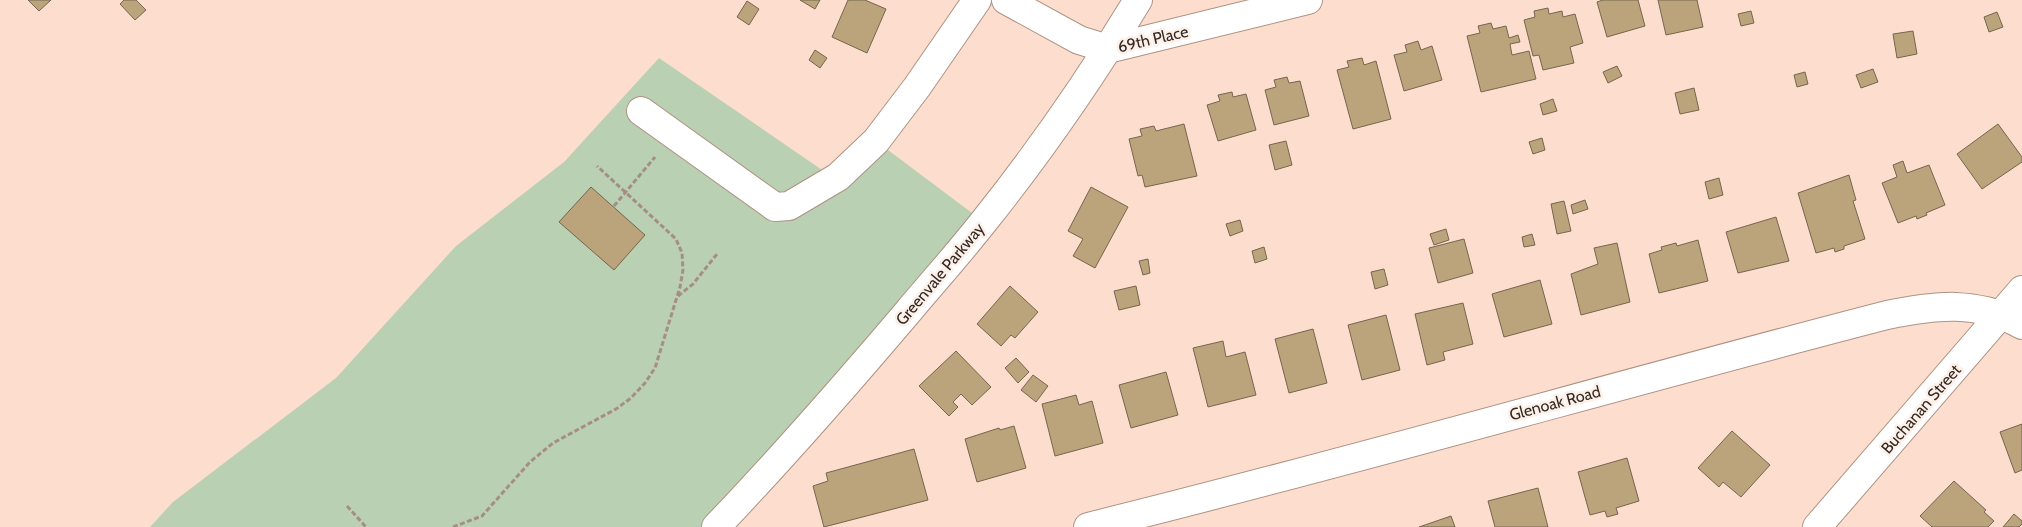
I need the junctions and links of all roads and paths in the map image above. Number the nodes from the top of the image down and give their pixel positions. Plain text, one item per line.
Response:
1 (977, 0) edge
2 (1006, 0) edge
3 (1138, 0) edge
4 (1308, 0) edge
5 (1108, 49) junction
6 (640, 111) dead end
7 (597, 166) dead end
8 (636, 179) dead end
9 (626, 193) junction
10 (614, 206) dead end
11 (717, 254) dead end
12 (2022, 290) edge
13 (677, 296) junction
14 (2012, 320) edge
15 (347, 506) dead end
16 (366, 527) edge
17 (453, 527) edge
18 (716, 527) edge
19 (1088, 527) edge
20 (1818, 527) edge

1 - 6 street
2 - 5 street, 69th Place
3 - 5 street, Greenvale Parkway
4 - 5 street, 69th Place
5 - 18 street, Greenvale Parkway
7 - 9 path
8 - 9 path
9 - 10 path
9 - 13 path
11 - 13 path
12 - 14 street, Buchanan Street
13 - 17 path
14 - 19 street, Glenoak Road
14 - 20 street, Buchanan Street
15 - 16 path

